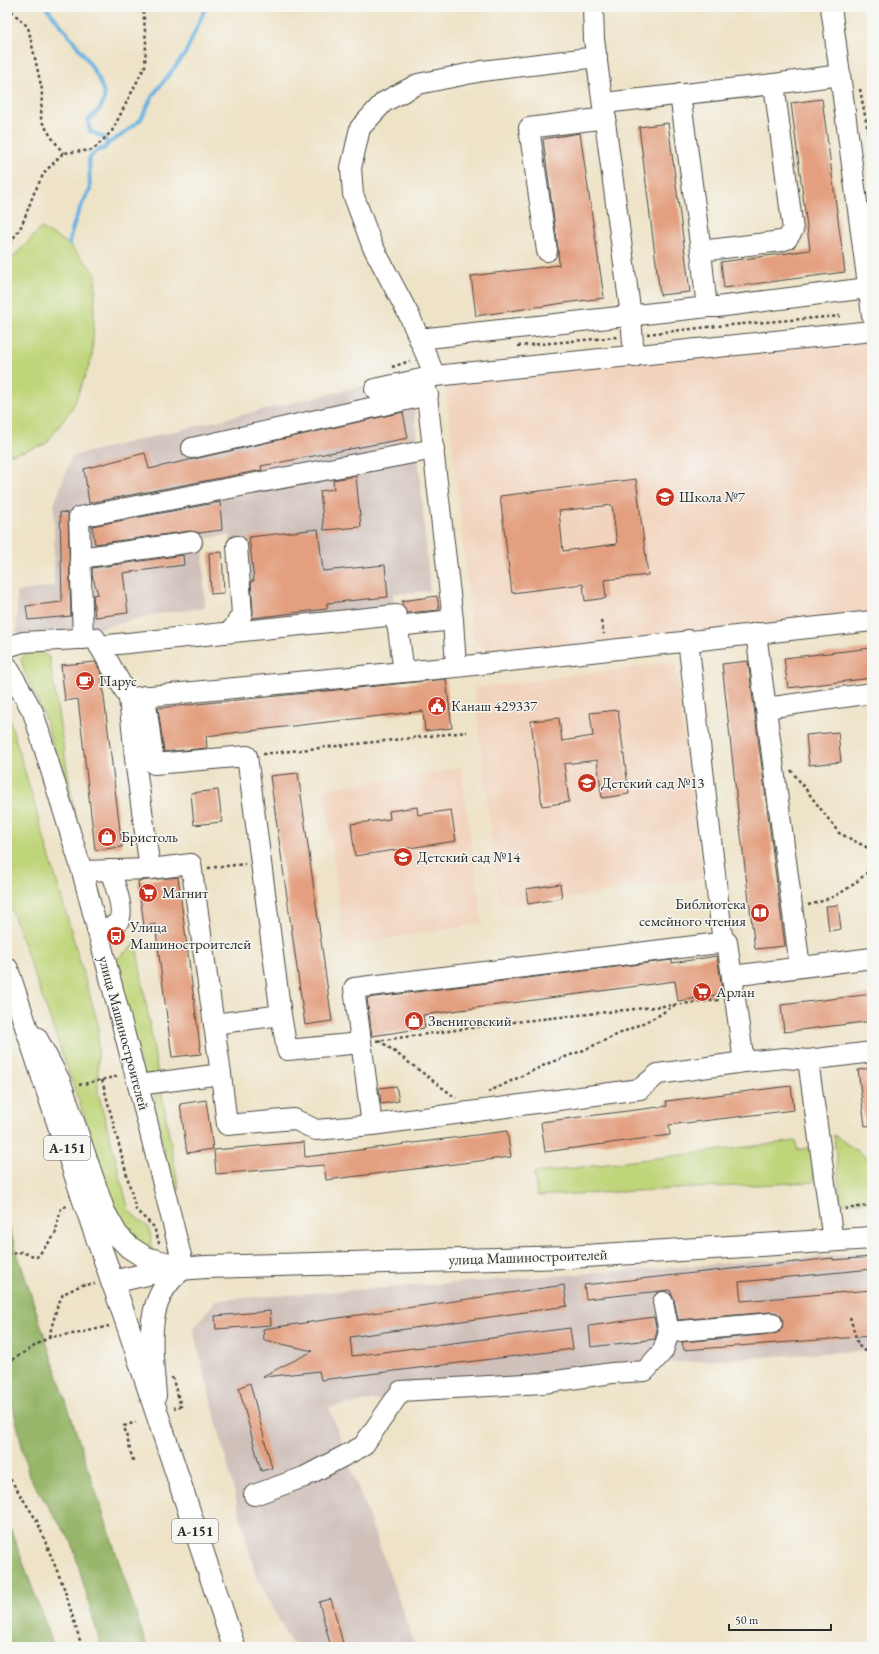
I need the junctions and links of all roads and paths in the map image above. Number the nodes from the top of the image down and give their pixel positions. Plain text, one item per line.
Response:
1 (7, 7) edge
2 (143, 7) edge
3 (593, 7) edge
4 (831, 7) edge
5 (597, 57) junction
6 (840, 75) junction
7 (774, 84) junction
8 (860, 85) dead end
9 (680, 94) junction
10 (605, 110) junction
11 (63, 153) junction
12 (872, 153) edge
13 (7, 248) edge
14 (547, 251) dead end
15 (701, 251) junction
16 (868, 288) junction
17 (708, 307) junction
18 (872, 315) edge
19 (631, 316) junction
20 (872, 331) edge
21 (419, 339) junction
22 (634, 357) junction
23 (429, 383) junction
24 (375, 389) dead end
25 (192, 448) dead end
26 (434, 449) junction
27 (192, 542) dead end
28 (237, 546) dead end
29 (80, 558) junction
30 (453, 620) junction
31 (872, 621) edge
32 (397, 626) junction
33 (231, 632) junction
34 (756, 633) junction
35 (688, 640) junction
36 (91, 642) junction
37 (7, 648) edge
38 (7, 666) edge
39 (456, 667) junction
40 (404, 672) junction
41 (872, 693) edge
42 (137, 697) junction
43 (766, 708) junction
44 (467, 732) dead end
45 (247, 756) junction
46 (787, 764) dead end
47 (872, 850) edge
48 (261, 862) junction
49 (872, 868) edge
50 (150, 869) junction
51 (192, 869) junction
52 (110, 870) junction
53 (82, 871) junction
54 (792, 909) junction
55 (97, 930) junction
56 (723, 943) junction
57 (872, 958) edge
58 (800, 967) junction
59 (7, 969) edge
60 (732, 976) junction
61 (735, 998) junction
62 (676, 1004) junction
63 (23, 1014) junction
64 (281, 1015) junction
65 (214, 1024) junction
66 (370, 1042) junction
67 (872, 1052) edge
68 (808, 1060) junction
69 (744, 1062) junction
70 (221, 1074) junction
71 (136, 1078) junction
72 (102, 1080) junction
73 (73, 1087) dead end
74 (487, 1093) dead end
75 (467, 1112) junction
76 (372, 1125) junction
77 (84, 1201) junction
78 (872, 1205) edge
79 (829, 1211) junction
80 (872, 1238) edge
81 (833, 1241) junction
82 (160, 1247) dead end
83 (7, 1256) edge
84 (184, 1268) junction
85 (112, 1282) junction
86 (664, 1302) dead end
87 (850, 1317) dead end
88 (127, 1323) junction
89 (772, 1323) dead end
90 (669, 1332) junction
91 (49, 1337) junction
92 (872, 1358) edge
93 (7, 1363) edge
94 (156, 1415) junction
95 (136, 1422) dead end
96 (133, 1461) dead end
97 (7, 1474) edge
98 (254, 1495) dead end
99 (82, 1647) edge
100 (234, 1647) edge

1 - 11 path
2 - 11 path
3 - 5 street
4 - 6 street
5 - 10 street
5 - 21 street
6 - 7 street
6 - 16 street
7 - 9 street
7 - 15 street
8 - 12 path
9 - 10 street
9 - 15 street
10 - 14 street
10 - 19 street
11 - 13 path
15 - 17 street
16 - 17 street
16 - 18 street
17 - 19 street
19 - 21 street
19 - 22 street
20 - 22 street
21 - 23 street
22 - 23 street
23 - 24 street
23 - 25 street
23 - 26 street
26 - 29 street
26 - 30 street
27 - 29 street
28 - 33 street
29 - 36 street
30 - 32 street
30 - 39 street
31 - 34 street
32 - 33 street
32 - 40 street
33 - 36 street
34 - 35 street
34 - 43 street
35 - 39 street
35 - 56 street
36 - 37 street
36 - 42 street
38 - 53 street, улица Машиностроителей
39 - 40 street
40 - 42 street
41 - 43 street
42 - 45 street
42 - 50 street
43 - 54 street
44 - 45 path
45 - 48 street
46 - 47 path
48 - 51 path
48 - 64 street
49 - 54 path
50 - 51 street
50 - 52 street
51 - 65 street
52 - 53 street
52 - 55 street
53 - 55 street, улица Машиностроителей
54 - 58 street
55 - 71 street, улица Машиностроителей
56 - 60 street
56 - 66 street
57 - 58 street
58 - 60 street
59 - 63 main road, А-151
60 - 61 street
61 - 62 path
61 - 69 street
62 - 66 path
62 - 74 path
63 - 77 main road, А-151
63 - 84 main road
64 - 65 street
64 - 66 street
65 - 70 street
66 - 75 path
66 - 76 street
67 - 68 street
68 - 69 street
68 - 79 street
69 - 75 street
70 - 71 street
70 - 76 street
71 - 72 path
71 - 84 street, улица Машиностроителей
72 - 73 path
72 - 82 path
75 - 76 street
77 - 83 path
77 - 85 main road, А-151
78 - 79 path
79 - 81 street
80 - 81 main road, улица Машиностроителей
81 - 84 main road, улица Машиностроителей
84 - 85 main road, улица Машиностроителей
84 - 94 main road
85 - 88 main road, А-151
85 - 91 path
86 - 90 street
87 - 92 path
88 - 91 path
88 - 94 main road, А-151
89 - 90 street
90 - 98 street
91 - 93 path
94 - 100 main road, А-151
95 - 96 path
97 - 99 path

